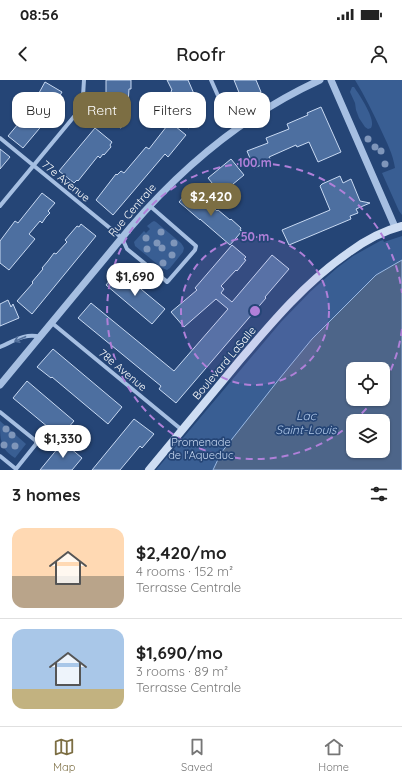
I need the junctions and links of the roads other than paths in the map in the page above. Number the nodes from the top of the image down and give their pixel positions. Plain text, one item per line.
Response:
1 (84, 80) edge
2 (211, 80) edge
3 (320, 80) edge
4 (331, 80) edge
5 (235, 130) junction
6 (0, 138) edge
7 (33, 166) junction
8 (0, 206) edge
9 (149, 206) junction
10 (398, 227) edge
11 (122, 238) junction
12 (52, 323) junction
13 (40, 337) junction
14 (0, 347) edge
15 (0, 385) edge
16 (0, 412) edge
17 (182, 430) junction
18 (0, 456) edge
19 (149, 470) edge

1 - 7 street
2 - 5 street
3 - 5 street, Rue Centrale
4 - 10 street
5 - 9 street, Rue Centrale
6 - 7 street, 77e Avenue
7 - 8 street
7 - 11 street, 77e Avenue
9 - 11 street, Rue Centrale
9 - 11 street, 77e Avenue
10 - 17 main road, Boulevard LaSalle
11 - 12 street, Rue Centrale
12 - 13 street, Rue Centrale
12 - 17 street, 78e Avenue
13 -> 14 street
13 - 15 street, Rue Centrale
16 - 18 street
17 - 19 main road, Boulevard LaSalle

